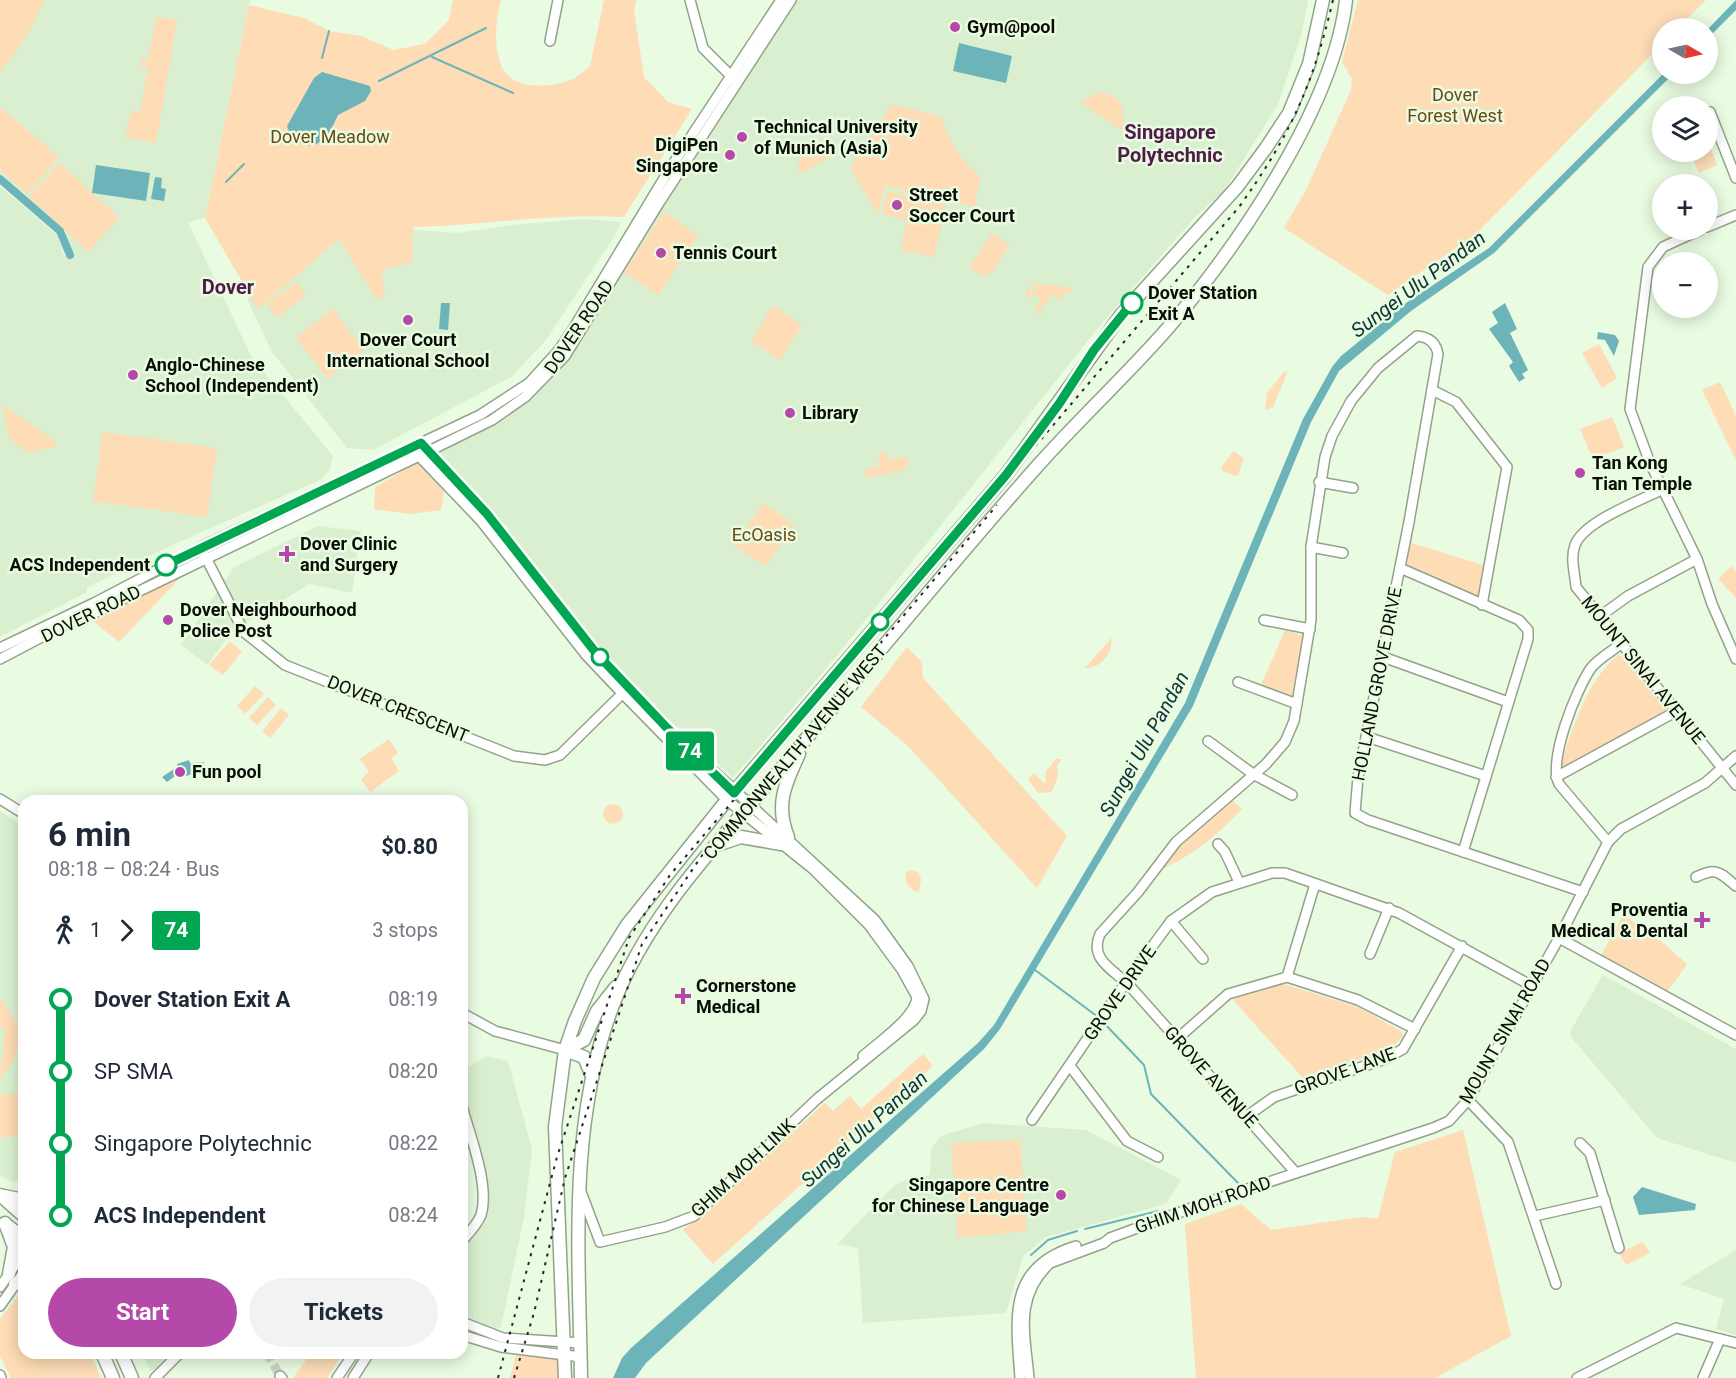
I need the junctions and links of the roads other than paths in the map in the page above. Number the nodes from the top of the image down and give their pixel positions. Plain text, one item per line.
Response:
1 (558, 0) edge
2 (782, 0) edge
3 (791, 0) edge
4 (1323, 0) edge
5 (1346, 0) edge
6 (690, 1) edge
7 (550, 40) dead end
8 (735, 79) junction
9 (1718, 132) edge
10 (1736, 178) edge
11 (1736, 215) edge
12 (1718, 222) edge
13 (1678, 240) edge
14 (1432, 341) joint
15 (562, 353) junction
16 (1432, 390) junction
17 (421, 443) junction
18 (411, 447) junction
19 (423, 454) junction
20 (1319, 482) junction
21 (1353, 488) dead end
22 (1663, 489) junction
23 (988, 524) junction
24 (948, 541) junction
25 (201, 547) junction
26 (1311, 547) junction
27 (1343, 553) dead end
28 (938, 554) junction
29 (959, 558) junction
30 (206, 559) junction
31 (1697, 559) junction
32 (1400, 568) junction
33 (1482, 605) junction
34 (1599, 617) junction
35 (1264, 620) dead end
36 (1310, 629) junction
37 (1621, 644) junction
38 (0, 648) edge
39 (1383, 657) junction
40 (0, 659) edge
41 (1736, 659) edge
42 (1238, 682) dead end
43 (626, 690) junction
44 (1508, 702) junction
45 (1297, 704) junction
46 (1677, 711) junction
47 (1367, 737) junction
48 (806, 740) junction
49 (1208, 741) dead end
50 (1736, 756) edge
51 (1723, 768) junction
52 (1252, 774) junction
53 (1486, 776) junction
54 (1556, 777) junction
55 (1736, 785) edge
56 (1292, 795) dead end
57 (731, 796) junction
58 (0, 799) edge
59 (747, 809) junction
60 (18, 810) edge
61 (785, 841) junction
62 (1608, 842) junction
63 (1218, 844) dead end
64 (716, 846) junction
65 (1463, 852) junction
66 (1696, 877) dead end
67 (1589, 881) junction
68 (1239, 882) junction
69 (1315, 884) junction
70 (1562, 886) junction
71 (1736, 886) edge
72 (1583, 892) junction
73 (1389, 908) junction
74 (1171, 921) junction
75 (1559, 938) junction
76 (1462, 946) junction
77 (1370, 954) dead end
78 (1203, 959) dead end
79 (625, 977) junction
80 (1287, 977) junction
81 (1126, 982) junction
82 (1532, 986) junction
83 (468, 1016) edge
84 (1415, 1029) junction
85 (1736, 1035) edge
86 (1177, 1039) junction
87 (565, 1050) junction
88 (1070, 1066) junction
89 (592, 1076) junction
90 (1468, 1100) junction
91 (1246, 1116) junction
92 (1032, 1120) dead end
93 (468, 1129) edge
94 (1580, 1143) dead end
95 (1158, 1157) dead end
96 (1296, 1173) junction
97 (580, 1188) junction
98 (0, 1195) edge
99 (18, 1199) edge
100 (1605, 1200) junction
101 (18, 1211) edge
102 (1534, 1216) junction
103 (2, 1221) edge
104 (18, 1233) edge
105 (468, 1234) edge
106 (1110, 1238) junction
107 (1619, 1248) dead end
108 (16, 1279) edge
109 (1556, 1284) dead end
110 (0, 1287) edge
111 (0, 1306) edge
112 (468, 1324) edge
113 (468, 1337) edge
114 (1720, 1339) junction
115 (581, 1343) junction
116 (1736, 1343) edge
117 (564, 1349) junction
118 (581, 1357) junction
119 (105, 1359) edge
120 (124, 1359) edge
121 (174, 1359) edge
122 (350, 1359) edge
123 (365, 1359) edge
124 (113, 1378) edge
125 (132, 1378) edge
126 (154, 1378) edge
127 (337, 1378) edge
128 (353, 1378) edge
129 (565, 1378) edge
130 (581, 1378) edge
131 (1020, 1378) edge
132 (1029, 1378) edge
133 (1577, 1378) edge
134 (1703, 1378) edge

1 - 7 street
2 - 8 street, DOVER ROAD
3 - 8 street, DOVER ROAD
4 - 24 main road, COMMONWEALTH AVENUE WEST
5 - 23 main road, COMMONWEALTH AVENUE WEST
6 - 8 street
8 - 15 street, DOVER ROAD
9 - 10 street
11 - 12 street
13 - 22 street
14 - 16 street, HOLLAND GROVE DRIVE
14 - 20 street, GROVE AVENUE
15 - 17 street, DOVER ROAD
15 - 19 street, DOVER ROAD
16 - 32 street, HOLLAND GROVE DRIVE
16 - 33 street
17 - 18 street, DOVER ROAD
17 - 19 street
18 - 19 street
18 - 25 street, DOVER ROAD
19 - 30 street, DOVER ROAD
19 - 43 street, GHIM MOH LINK
20 - 21 street
20 - 26 street, GROVE AVENUE
22 - 31 street
22 - 34 street, MOUNT SINAI AVENUE
23 - 24 main road
23 - 29 main road, COMMONWEALTH AVENUE WEST
24 - 28 main road, COMMONWEALTH AVENUE WEST
25 - 30 street, DOVER CRESCENT
25 - 38 street, DOVER ROAD
26 - 27 street
26 - 36 street, GROVE AVENUE
28 - 29 main road
28 - 57 main road, COMMONWEALTH AVENUE WEST
29 - 48 main road, COMMONWEALTH AVENUE WEST
30 - 40 street, DOVER ROAD
30 - 43 street, DOVER CRESCENT
31 - 34 street
31 - 41 street
32 - 33 street
32 - 39 street, HOLLAND GROVE DRIVE
33 - 44 street
34 - 37 street, MOUNT SINAI AVENUE
35 - 36 street
36 - 45 street, GROVE AVENUE
37 - 46 street, MOUNT SINAI AVENUE
37 - 54 street
39 - 44 street
39 - 47 street, HOLLAND GROVE DRIVE
42 - 45 street
43 - 57 street, GHIM MOH LINK
44 - 53 street
45 - 52 street, GROVE AVENUE
46 - 51 street, MOUNT SINAI AVENUE
46 - 54 street
47 - 53 street
47 - 65 street, HOLLAND GROVE DRIVE
48 - 59 main road, COMMONWEALTH AVENUE WEST
48 - 61 main road
49 - 52 street
50 - 51 street
51 - 55 street, MOUNT SINAI AVENUE
51 - 62 street
52 - 56 street
52 - 81 street, GROVE AVENUE
53 - 65 street
54 - 62 street
57 - 59 street, GHIM MOH LINK
57 - 87 main road, COMMONWEALTH AVENUE WEST
58 - 60 street
59 - 61 street, GHIM MOH LINK
59 - 64 main road, COMMONWEALTH AVENUE WEST
61 - 64 main road
61 - 97 street, GHIM MOH LINK
62 - 67 street, MOUNT SINAI ROAD
63 - 68 street
64 - 79 main road, COMMONWEALTH AVENUE WEST
65 - 70 street, HOLLAND GROVE DRIVE
66 - 71 street
67 - 70 street, HOLLAND GROVE DRIVE
67 - 72 street, MOUNT SINAI ROAD
68 - 69 street, GROVE DRIVE
68 - 74 street, GROVE DRIVE
69 - 73 street, GROVE DRIVE
69 - 80 street
70 - 72 street, HOLLAND GROVE DRIVE
72 - 75 street, MOUNT SINAI ROAD
73 - 76 street, GROVE DRIVE
73 - 77 street
74 - 78 street
74 - 81 street, GROVE DRIVE
75 - 82 street, MOUNT SINAI ROAD
75 - 85 street
76 - 82 street, GROVE DRIVE
76 - 84 street, GROVE LANE
79 - 87 main road
79 - 89 main road, COMMONWEALTH AVENUE WEST
80 - 84 street
80 - 86 street
81 - 86 street, GROVE AVENUE
81 - 88 street, GROVE DRIVE
82 - 90 street, MOUNT SINAI ROAD
83 - 87 street
84 - 91 street, GROVE LANE
86 - 91 street, GROVE AVENUE
87 - 89 main road
87 - 117 main road, COMMONWEALTH AVENUE WEST
88 - 92 street, GROVE DRIVE
88 - 95 street
89 - 97 main road, COMMONWEALTH AVENUE WEST
90 - 96 street, MOUNT SINAI ROAD
90 - 102 street
91 - 96 street, GROVE AVENUE
93 - 105 street
94 - 100 street
96 - 106 street, GHIM MOH ROAD
97 - 115 main road, COMMONWEALTH AVENUE WEST
98 - 99 main road
98 - 101 main road
100 - 102 street
100 - 107 street
102 - 109 street
103 - 104 main road
103 - 108 main road
106 - 131 street, GHIM MOH ROAD
106 - 132 street, GHIM MOH ROAD
108 - 110 street
108 - 111 street
112 - 117 street
113 - 117 street
114 - 116 street
114 - 133 street
114 - 134 street
115 - 117 street
115 - 118 main road, COMMONWEALTH AVENUE WEST
117 - 118 street
117 - 129 main road, COMMONWEALTH AVENUE WEST
118 - 130 main road, COMMONWEALTH AVENUE WEST
119 - 124 main road
120 - 125 main road
121 - 126 street
122 - 127 street
123 - 128 street

